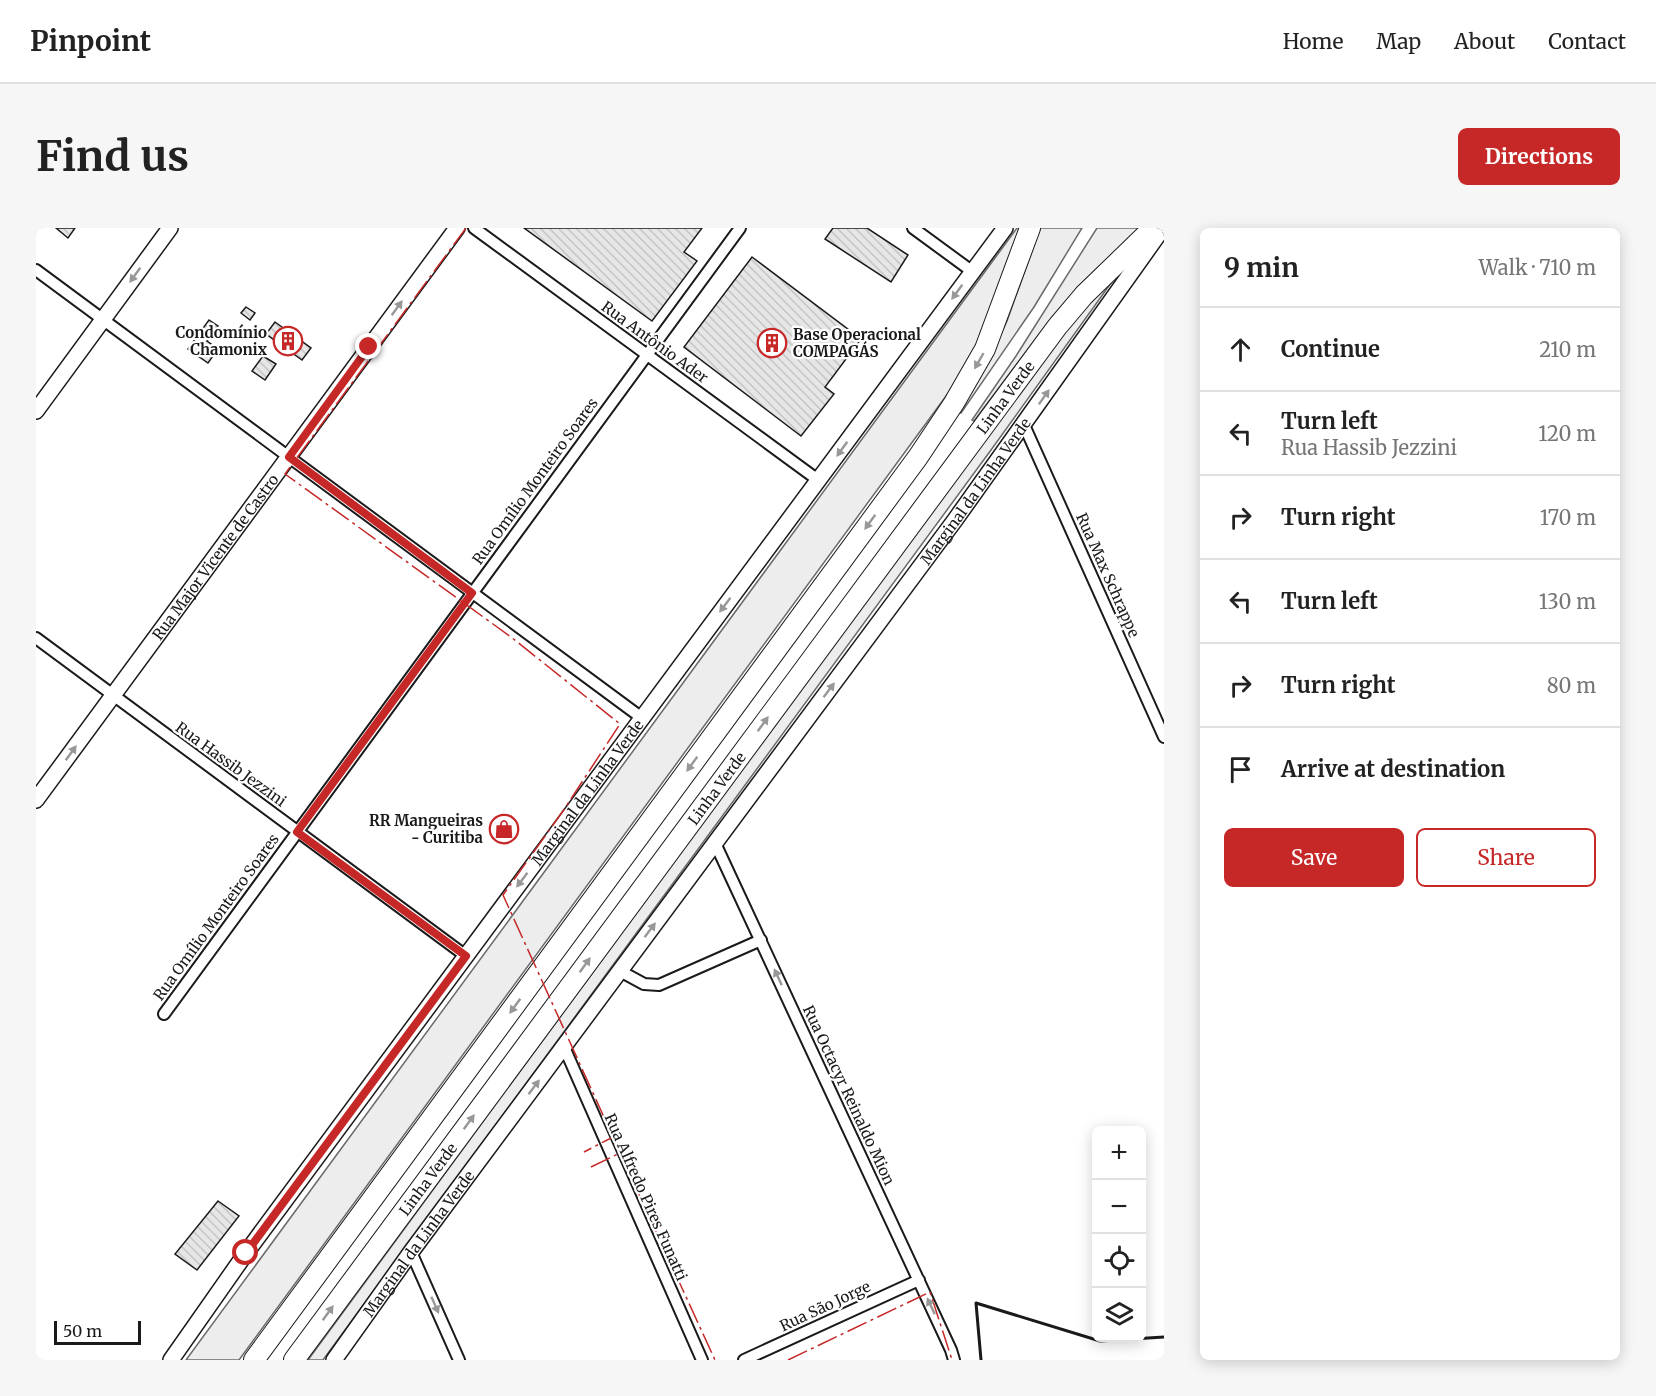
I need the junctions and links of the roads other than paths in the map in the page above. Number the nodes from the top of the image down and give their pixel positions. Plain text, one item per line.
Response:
1 (170, 228) edge
2 (457, 228) edge
3 (474, 228) edge
4 (740, 228) edge
5 (913, 228) edge
6 (1005, 228) edge
7 (1030, 228) edge
8 (1153, 228) edge
9 (1163, 228) edge
10 (36, 270) edge
11 (973, 272) junction
12 (103, 319) junction
13 (647, 354) junction
14 (36, 411) edge
15 (1024, 425) junction
16 (289, 457) junction
17 (818, 480) junction
18 (472, 593) junction
19 (36, 638) edge
20 (113, 695) junction
21 (642, 718) junction
22 (1164, 737) edge
23 (36, 800) edge
24 (297, 832) junction
25 (715, 843) junction
26 (761, 940) junction
27 (466, 956) junction
28 (620, 971) junction
29 (164, 1014) dead end
30 (564, 1047) junction
31 (411, 1252) junction
32 (919, 1280) junction
33 (171, 1360) edge
34 (254, 1360) edge
35 (294, 1360) edge
36 (334, 1360) edge
37 (459, 1360) edge
38 (702, 1360) edge
39 (744, 1360) edge
40 (954, 1360) edge

1 -> 12 main road
16 -> 2 main road, Rua Major Vicente de Castro
3 - 13 street, Rua Antônio Ader
4 - 13 street, Rua Omílio Monteiro Soares
5 - 11 street
6 - 11 main road, Marginal da Linha Verde
7 -> 34 highway, Linha Verde
35 -> 8 highway, Linha Verde
15 -> 9 main road, Marginal da Linha Verde
10 - 12 street
11 -> 17 main road, Marginal da Linha Verde
12 - 14 main road
12 - 16 street
13 - 17 street, Rua Antônio Ader
13 - 18 street, Rua Omílio Monteiro Soares
15 - 22 street, Rua Max Schrappe
25 -> 15 main road, Marginal da Linha Verde
16 - 18 street
16 - 20 main road, Rua Major Vicente de Castro
17 -> 21 main road, Marginal da Linha Verde
18 - 21 street
18 - 24 street, Rua Omílio Monteiro Soares
19 - 20 street, Rua Hassib Jezzini
23 -> 20 main road, Rua Major Vicente de Castro
20 - 24 street, Rua Hassib Jezzini
21 -> 27 main road, Marginal da Linha Verde
24 - 27 street, Rua Hassib Jezzini
24 - 29 street, Rua Omílio Monteiro Soares
25 - 26 street, Rua Octacyr Reinaldo Mion
28 -> 25 main road, Marginal da Linha Verde
26 - 28 street
32 -> 26 street, Rua Octacyr Reinaldo Mion
27 - 33 main road, Marginal da Linha Verde
28 - 30 main road, Marginal da Linha Verde
31 -> 30 main road, Marginal da Linha Verde
30 - 38 street, Rua Alfredo Pires Funatti
31 - 36 main road, Marginal da Linha Verde
31 -> 37 street
32 - 39 street, Rua São Jorge
40 -> 32 street, Rua Octacyr Reinaldo Mion

